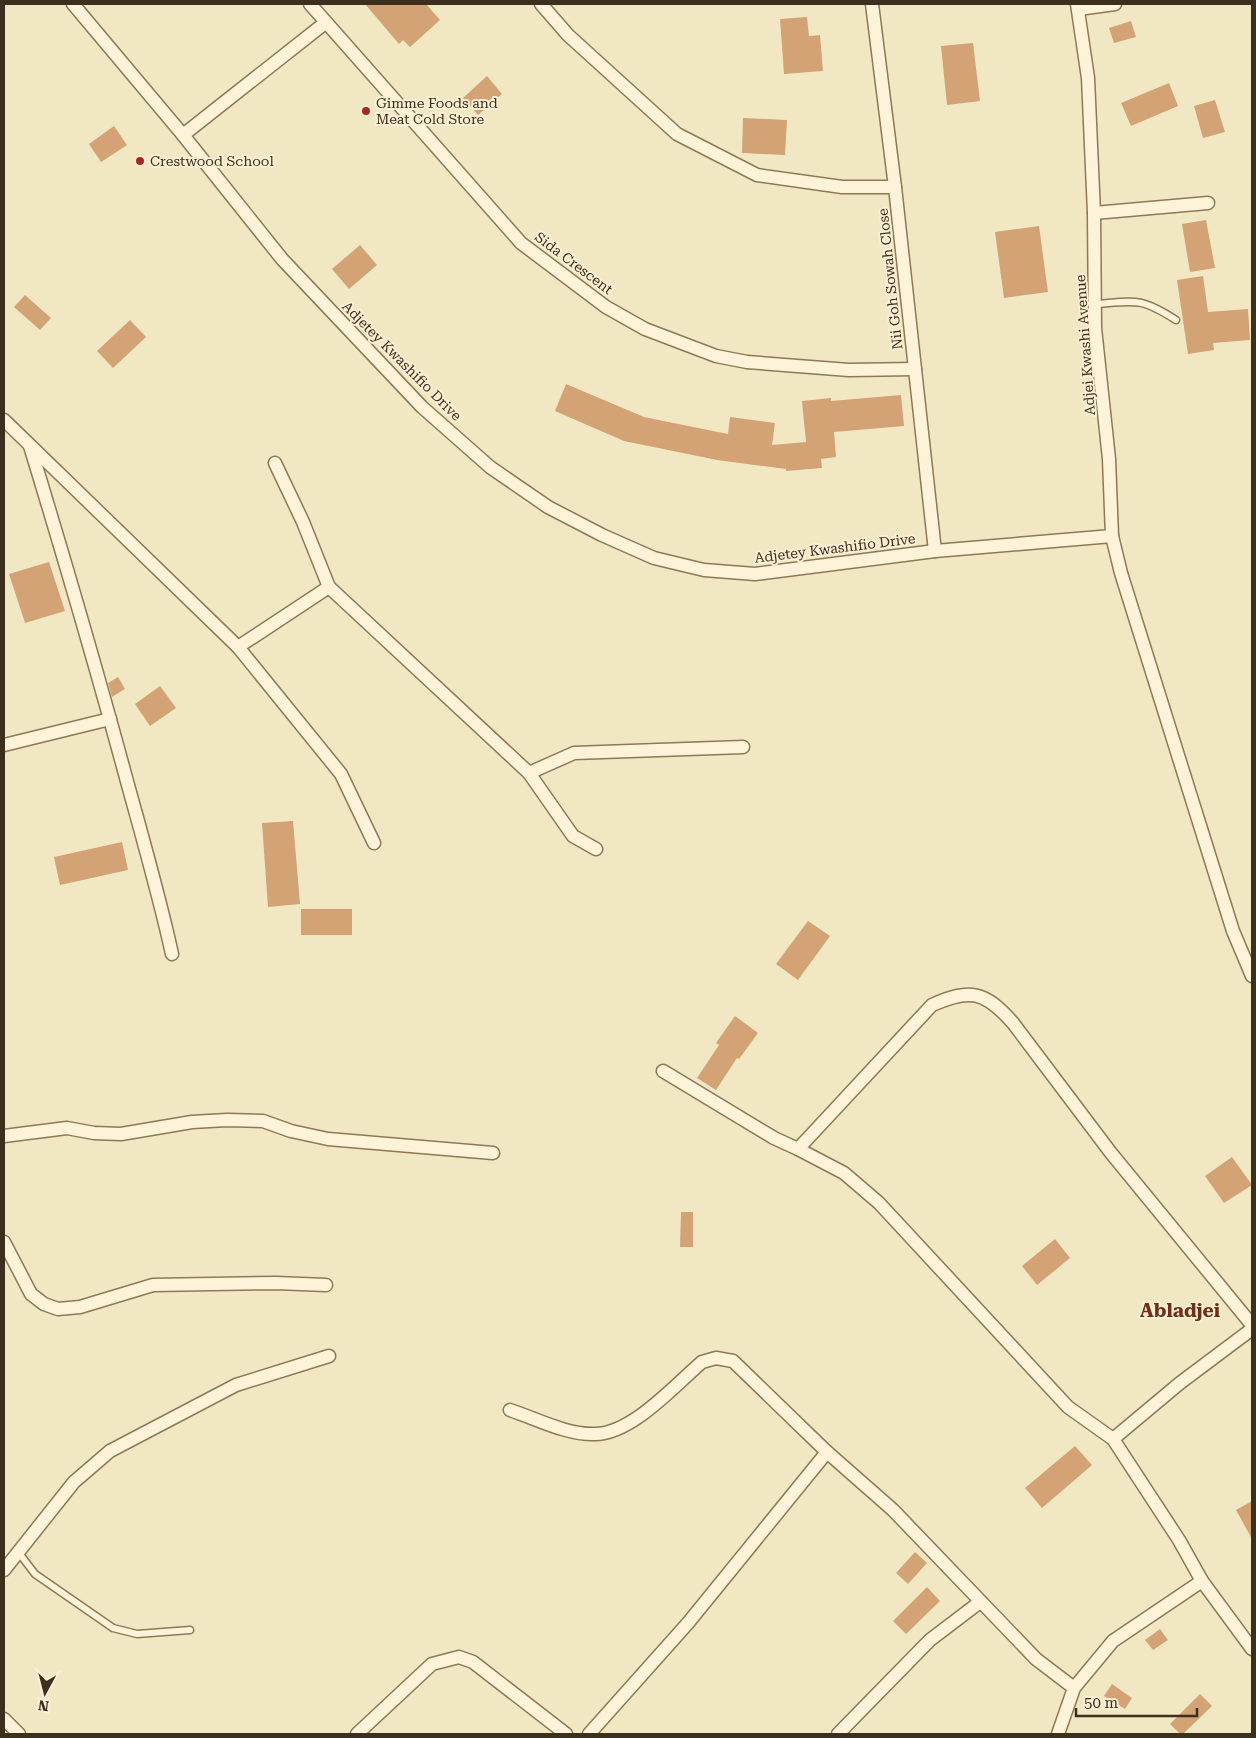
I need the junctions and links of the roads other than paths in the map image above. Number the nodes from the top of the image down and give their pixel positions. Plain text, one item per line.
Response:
1 (73, 4) edge
2 (310, 4) edge
3 (540, 4) edge
4 (872, 4) edge
5 (1115, 4) edge
6 (1077, 7) edge
7 (325, 23) junction
8 (183, 135) junction
9 (895, 187) junction
10 (1208, 203) dead end
11 (1094, 213) junction
12 (1095, 304) junction
13 (1176, 320) dead end
14 (915, 369) junction
15 (4, 420) edge
16 (29, 444) junction
17 (275, 463) dead end
18 (1112, 536) junction
19 (934, 551) junction
20 (329, 587) junction
21 (238, 647) junction
22 (110, 719) junction
23 (4, 744) edge
24 (743, 747) dead end
25 (529, 773) junction
26 (374, 843) dead end
27 (596, 849) dead end
28 (172, 954) dead end
29 (1252, 976) edge
30 (663, 1070) dead end
31 (4, 1136) edge
32 (798, 1149) junction
33 (493, 1153) dead end
34 (4, 1242) edge
35 (326, 1285) dead end
36 (1252, 1325) edge
37 (1252, 1329) edge
38 (329, 1356) dead end
39 (510, 1410) dead end
40 (1113, 1439) junction
41 (827, 1452) junction
42 (19, 1553) junction
43 (4, 1570) edge
44 (1202, 1581) junction
45 (980, 1602) junction
46 (190, 1630) dead end
47 (1252, 1649) edge
48 (1074, 1688) junction
49 (4, 1719) edge
50 (19, 1734) edge
51 (357, 1734) edge
52 (566, 1734) edge
53 (589, 1734) edge
54 (838, 1734) edge
55 (1058, 1734) edge

1 - 8 street, Adjetey Kwashifio Drive
2 - 7 street, Sida Crescent
3 - 9 street
4 - 9 street, Nii Goh Sowah Close
5 - 6 street
6 - 11 street, Adjei Kwashi Avenue
7 - 8 street
7 - 14 street, Sida Crescent
8 - 19 street, Adjetey Kwashifio Drive
9 - 14 street, Nii Goh Sowah Close
10 - 11 street
11 - 12 street, Adjei Kwashi Avenue
12 - 13 lane
12 - 18 street, Adjei Kwashi Avenue
14 - 19 street, Nii Goh Sowah Close
15 - 16 street
16 - 21 street
16 - 22 street
17 - 20 street
18 - 19 street, Adjetey Kwashifio Drive
18 - 29 street, Adjei Kwashi Avenue
20 - 21 street
20 - 25 street
21 - 26 street
22 - 23 street
22 - 28 street
24 - 25 street
25 - 27 street
30 - 32 street
31 - 33 street
32 - 36 street
32 - 40 street
34 - 35 street
37 - 40 street
38 - 42 street
39 - 41 street
40 - 44 street
41 - 45 street
41 - 53 street
42 - 43 street
42 - 46 lane
44 - 47 street
44 - 48 street
45 - 48 street
45 - 54 street
48 - 55 street
49 - 50 street
51 - 52 street

